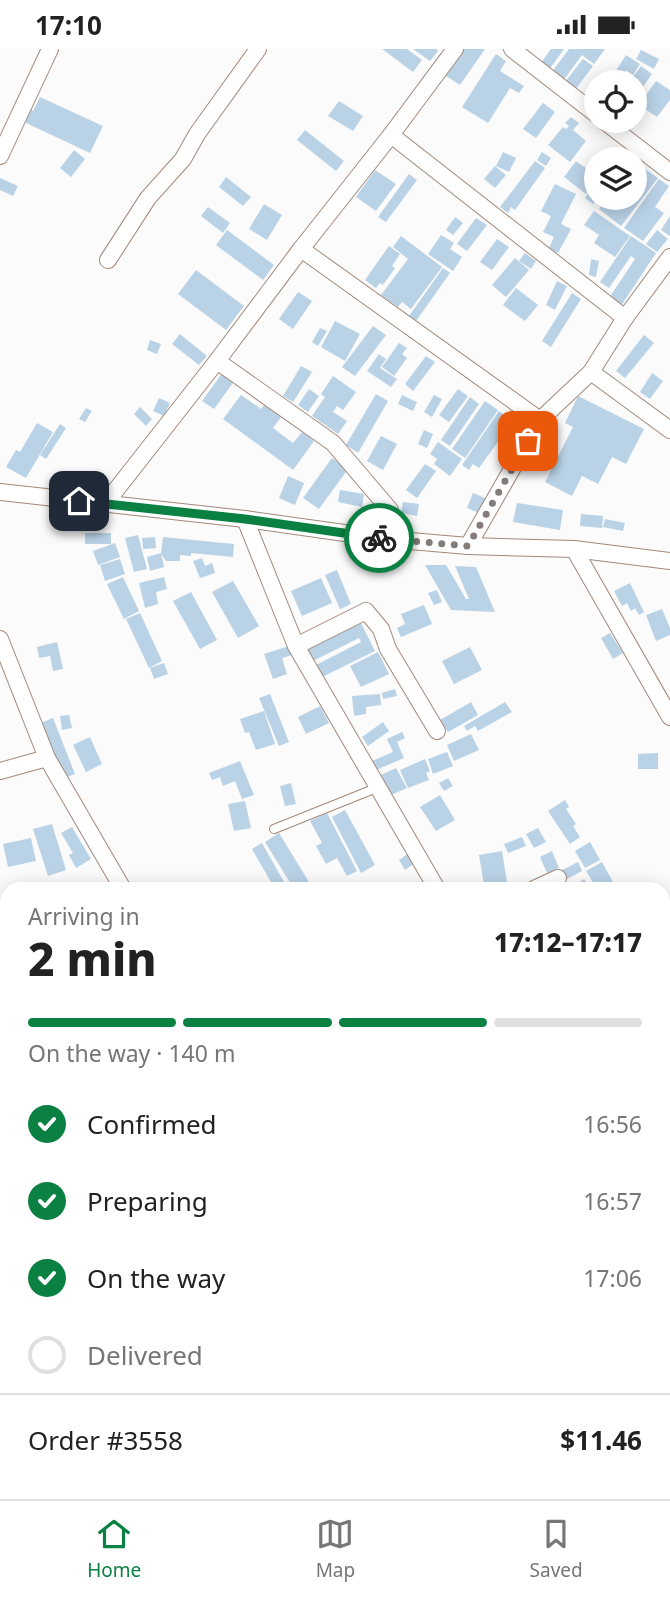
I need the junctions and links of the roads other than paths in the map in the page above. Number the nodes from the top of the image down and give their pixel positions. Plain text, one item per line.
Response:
1 (50, 49) edge
2 (258, 49) edge
3 (455, 49) edge
4 (512, 49) edge
5 (584, 105) edge
6 (620, 133) edge
7 (391, 135) junction
8 (0, 156) edge
9 (670, 172) edge
10 (301, 249) junction
11 (670, 257) edge
12 (108, 260) dead end
13 (625, 318) junction
14 (217, 361) junction
15 (591, 372) junction
16 (540, 420) junction
17 (670, 431) edge
18 (0, 492) edge
19 (106, 504) junction
20 (245, 519) junction
21 (387, 539) junction
22 (468, 546) junction
23 (574, 549) junction
24 (670, 561) edge
25 (0, 639) edge
26 (296, 646) junction
27 (670, 717) edge
28 (437, 731) dead end
29 (47, 758) junction
30 (0, 771) edge
31 (379, 786) junction
32 (274, 829) dead end
33 (558, 878) dead end
34 (119, 882) edge
35 (434, 882) edge
36 (549, 882) edge

1 - 8 street
2 - 12 street
3 - 7 street
4 - 5 street
6 - 9 street
7 - 10 street
7 - 13 street
10 - 14 street
10 - 16 street
11 - 13 street
13 - 15 street
14 - 19 street
14 - 21 street
15 - 16 street
15 - 17 street
16 - 22 street
18 - 19 street
19 - 20 street
20 - 21 street
20 - 26 street
21 - 22 street
22 - 23 street
23 - 24 street
23 - 27 street
25 - 29 street
26 - 28 street
26 - 31 street
29 - 30 street
29 - 34 street
31 - 32 lane
31 - 35 street
33 - 36 street

